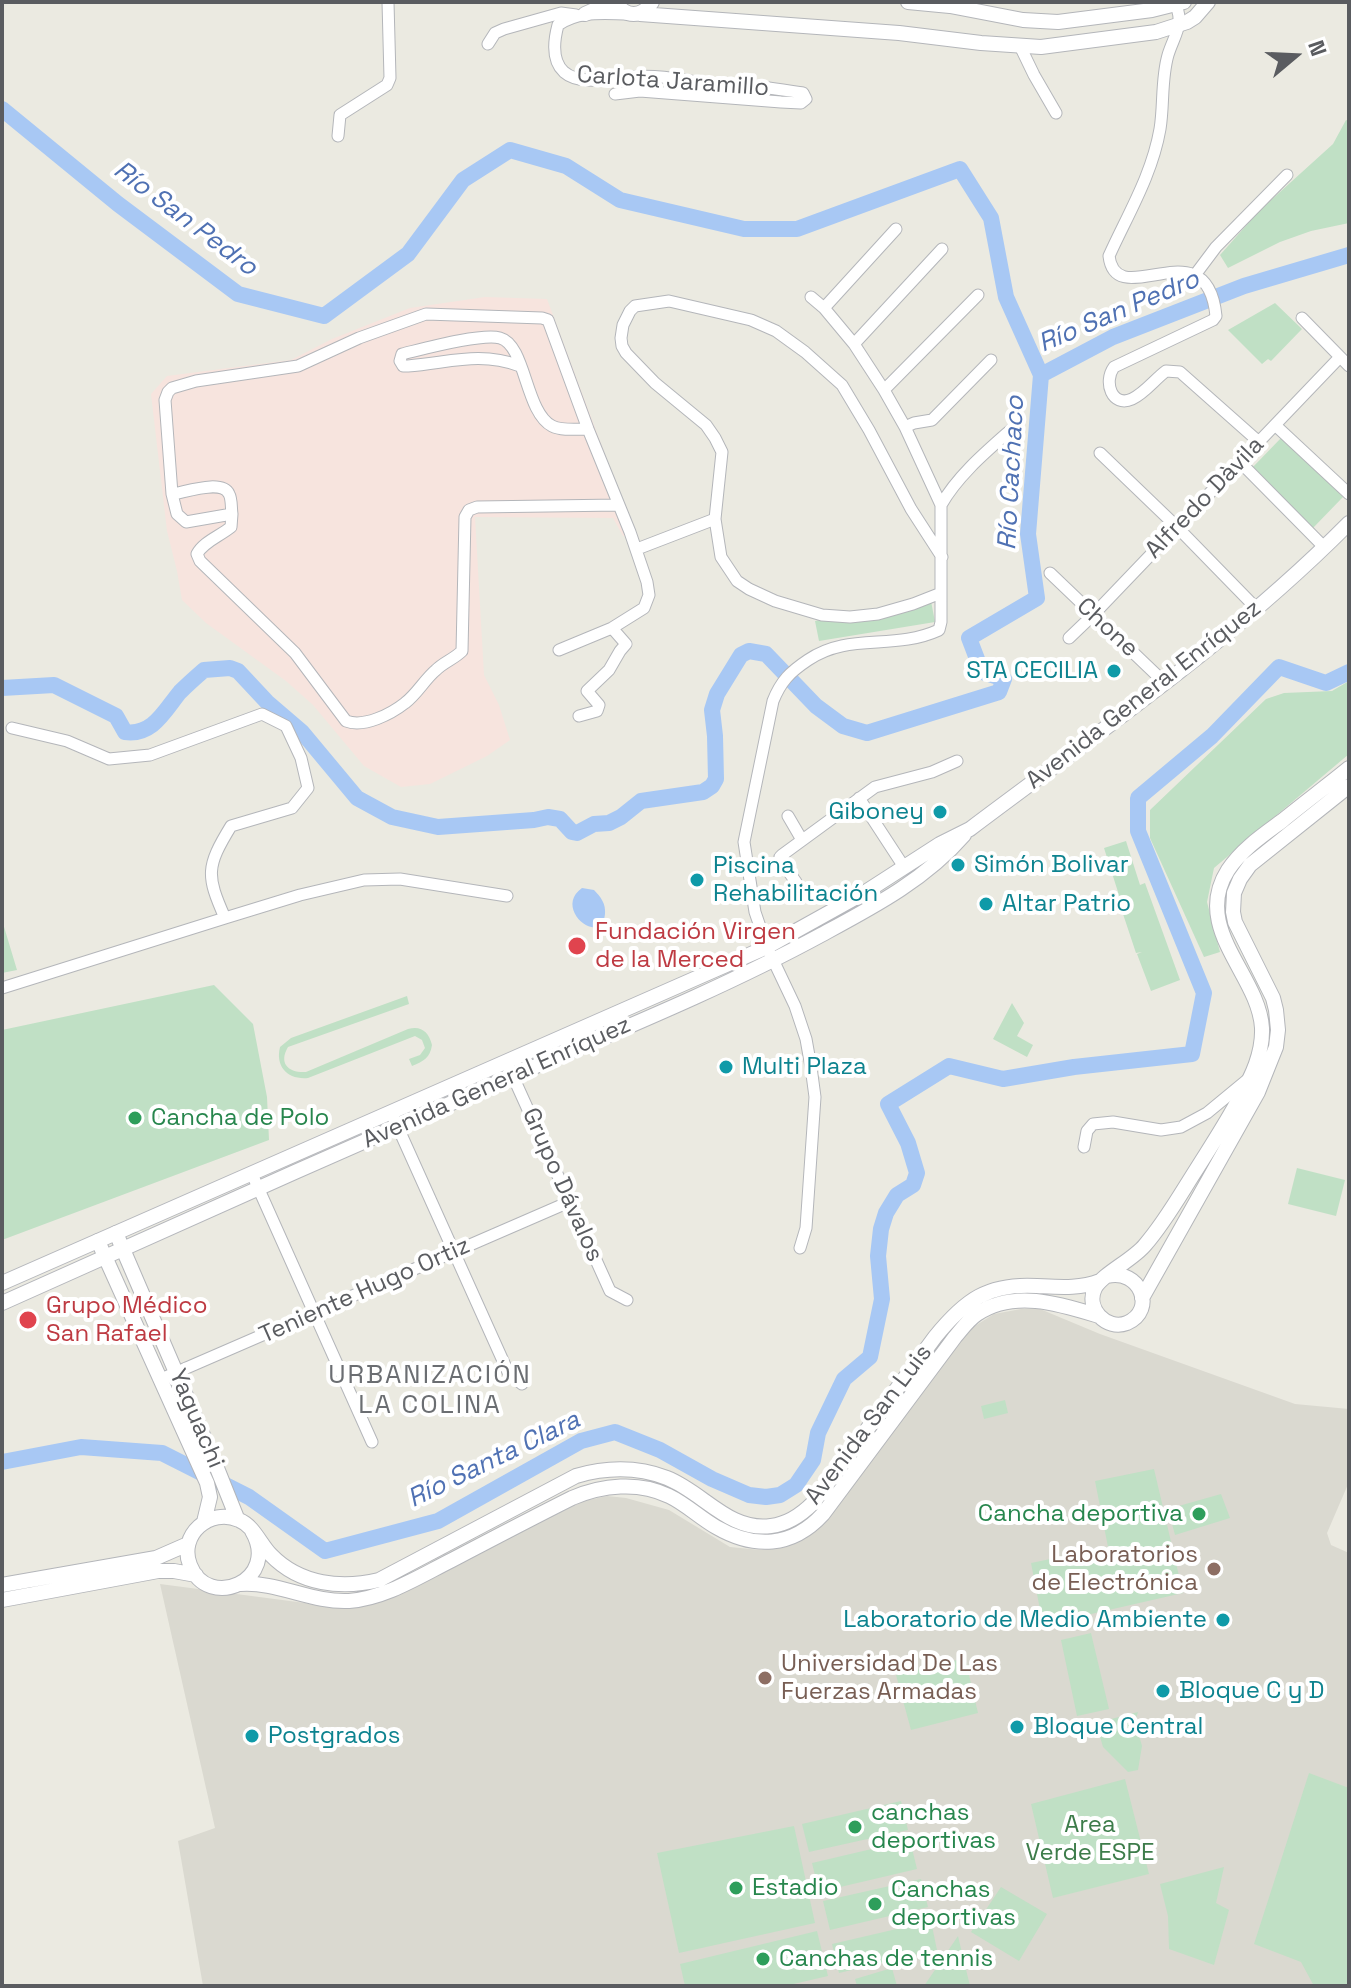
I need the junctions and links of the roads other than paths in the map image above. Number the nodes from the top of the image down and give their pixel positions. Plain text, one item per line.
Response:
1 (388, 2) edge
2 (614, 2) edge
3 (652, 2) edge
4 (908, 2) edge
5 (1208, 2) edge
6 (1178, 3) edge
7 (635, 14) junction
8 (581, 15) junction
9 (1180, 25) junction
10 (488, 44) dead end
11 (1020, 46) junction
12 (615, 94) dead end
13 (1056, 113) dead end
14 (338, 136) dead end
15 (1287, 175) dead end
16 (896, 229) dead end
17 (942, 249) dead end
18 (1195, 275) junction
19 (978, 295) dead end
20 (811, 297) dead end
21 (824, 308) junction
22 (1302, 318) dead end
23 (854, 344) junction
24 (991, 360) dead end
25 (1344, 362) edge
26 (520, 366) junction
27 (884, 390) junction
28 (1275, 425) junction
29 (905, 427) junction
30 (1013, 428) dead end
31 (588, 429) junction
32 (1259, 442) junction
33 (1100, 453) dead end
34 (1240, 462) junction
35 (172, 494) junction
36 (1349, 494) edge
37 (619, 505) junction
38 (941, 505) junction
39 (232, 514) junction
40 (715, 519) junction
41 (1177, 527) junction
42 (1348, 527) edge
43 (1324, 547) junction
44 (637, 549) junction
45 (942, 557) junction
46 (1050, 573) dead end
47 (941, 593) junction
48 (1257, 609) junction
49 (1093, 615) junction
50 (612, 628) junction
51 (1069, 638) dead end
52 (559, 650) dead end
53 (1165, 683) junction
54 (579, 716) dead end
55 (12, 728) dead end
56 (957, 761) dead end
57 (1349, 768) edge
58 (1342, 785) edge
59 (859, 798) junction
60 (788, 816) dead end
61 (970, 829) junction
62 (802, 840) junction
63 (904, 867) junction
64 (796, 882) dead end
65 (507, 896) dead end
66 (225, 918) junction
67 (794, 942) junction
68 (770, 953) junction
69 (2, 988) edge
70 (652, 998) junction
71 (659, 1013) junction
72 (506, 1061) junction
73 (514, 1076) junction
74 (1250, 1078) junction
75 (391, 1112) junction
76 (397, 1126) junction
77 (1084, 1147) dead end
78 (252, 1174) junction
79 (259, 1189) junction
80 (569, 1202) junction
81 (116, 1233) junction
82 (98, 1241) junction
83 (800, 1248) dead end
84 (123, 1249) junction
85 (453, 1253) junction
86 (105, 1257) junction
87 (1104, 1278) junction
88 (2, 1283) edge
89 (1142, 1298) junction
90 (627, 1300) dead end
91 (2, 1303) edge
92 (315, 1314) junction
93 (1099, 1316) junction
94 (176, 1373) junction
95 (161, 1379) junction
96 (522, 1384) dead end
97 (372, 1442) dead end
98 (237, 1518) junction
99 (204, 1522) junction
100 (252, 1531) junction
101 (188, 1544) junction
102 (196, 1575) junction
103 (240, 1584) junction
104 (2, 1585) edge
105 (2, 1600) edge

1 - 14 street
2 - 7 street
2 - 8 street
3 - 7 street
4 - 6 street
5 - 9 street
6 - 9 street
7 - 8 street
7 - 11 street
8 - 10 street
8 - 12 street, Carlota Jaramillo
9 - 11 street
9 - 18 street
11 - 13 street
15 - 18 street
16 - 21 street
17 - 23 street
18 - 32 street
19 - 27 street
20 - 21 street
21 - 23 street
22 - 25 street
23 - 27 street
24 - 29 street
25 - 28 street, Alfredo Dàvila
26 - 26 street
26 - 31 street
27 - 29 street
28 - 32 street, Alfredo Dàvila
28 - 36 street
29 - 38 street
30 - 38 street
31 - 35 street
31 - 37 street
32 - 34 street, Alfredo Dàvila
33 - 41 street
34 - 41 street, Alfredo Dàvila
34 - 43 street
35 - 39 street
35 - 39 street
37 - 39 street
37 - 44 street
38 - 45 street
40 - 44 street
40 - 45 street
40 - 47 street
41 - 48 street
41 - 49 street, Alfredo Dàvila
42 - 43 street, Avenida General Enríquez
43 - 48 street, Avenida General Enríquez
44 - 50 street
45 - 47 street
46 - 49 street, Chone
47 - 68 street
48 - 53 street, Avenida General Enríquez
49 - 51 street, Alfredo Dàvila
49 - 53 street, Chone
50 - 52 street
50 - 54 street
53 - 61 street, Avenida General Enríquez
55 - 66 street
56 - 59 street
57 - 58 street
58 - 74 street
58 - 89 street
59 - 62 street
59 - 63 street
60 - 62 street
61 - 63 street, Avenida General Enríquez
61 - 67 street, Avenida General Enríquez
62 - 64 street
63 - 67 street, Avenida General Enríquez
65 - 66 street
66 - 69 street
67 - 68 street, Avenida General Enríquez
68 - 70 street, Avenida General Enríquez
68 - 71 street, Avenida General Enríquez
68 - 83 street
70 - 71 street
70 - 72 street, Avenida General Enríquez
71 - 73 street, Avenida General Enríquez
72 - 73 street, Grupo Dávalos
72 - 75 street, Avenida General Enríquez
73 - 76 street, Avenida General Enríquez
73 - 80 street, Grupo Dávalos
74 - 77 street
74 - 87 street
75 - 76 street
75 - 78 street, Avenida General Enríquez
76 - 79 street, Avenida General Enríquez
76 - 85 street
78 - 79 street
78 - 81 street, Avenida General Enríquez
79 - 84 street, Avenida General Enríquez
79 - 92 street
80 - 85 street, Teniente Hugo Ortiz
80 - 90 street, Grupo Dávalos
81 - 82 street, Avenida General Enríquez
81 - 84 street, Yaguachi
82 - 86 street, Yaguachi
82 - 88 street, Avenida General Enríquez
84 - 86 street, Avenida General Enríquez
84 - 94 street, Yaguachi
85 - 92 street, Teniente Hugo Ortiz
85 - 96 street
86 - 91 street, Avenida General Enríquez
86 - 95 street, Yaguachi
87 - 89 street
87 - 93 street
87 - 100 street, Avenida San Luis
89 - 93 street
92 - 94 street, Teniente Hugo Ortiz
92 - 97 street
93 - 103 street, Avenida San Luis
94 - 95 street, Teniente Hugo Ortiz
94 - 98 street, Yaguachi
95 - 99 street, Yaguachi
98 - 99 street
98 - 100 street
99 - 101 street
100 - 103 street
101 - 102 street
101 - 104 street
102 - 103 street
102 - 105 street

